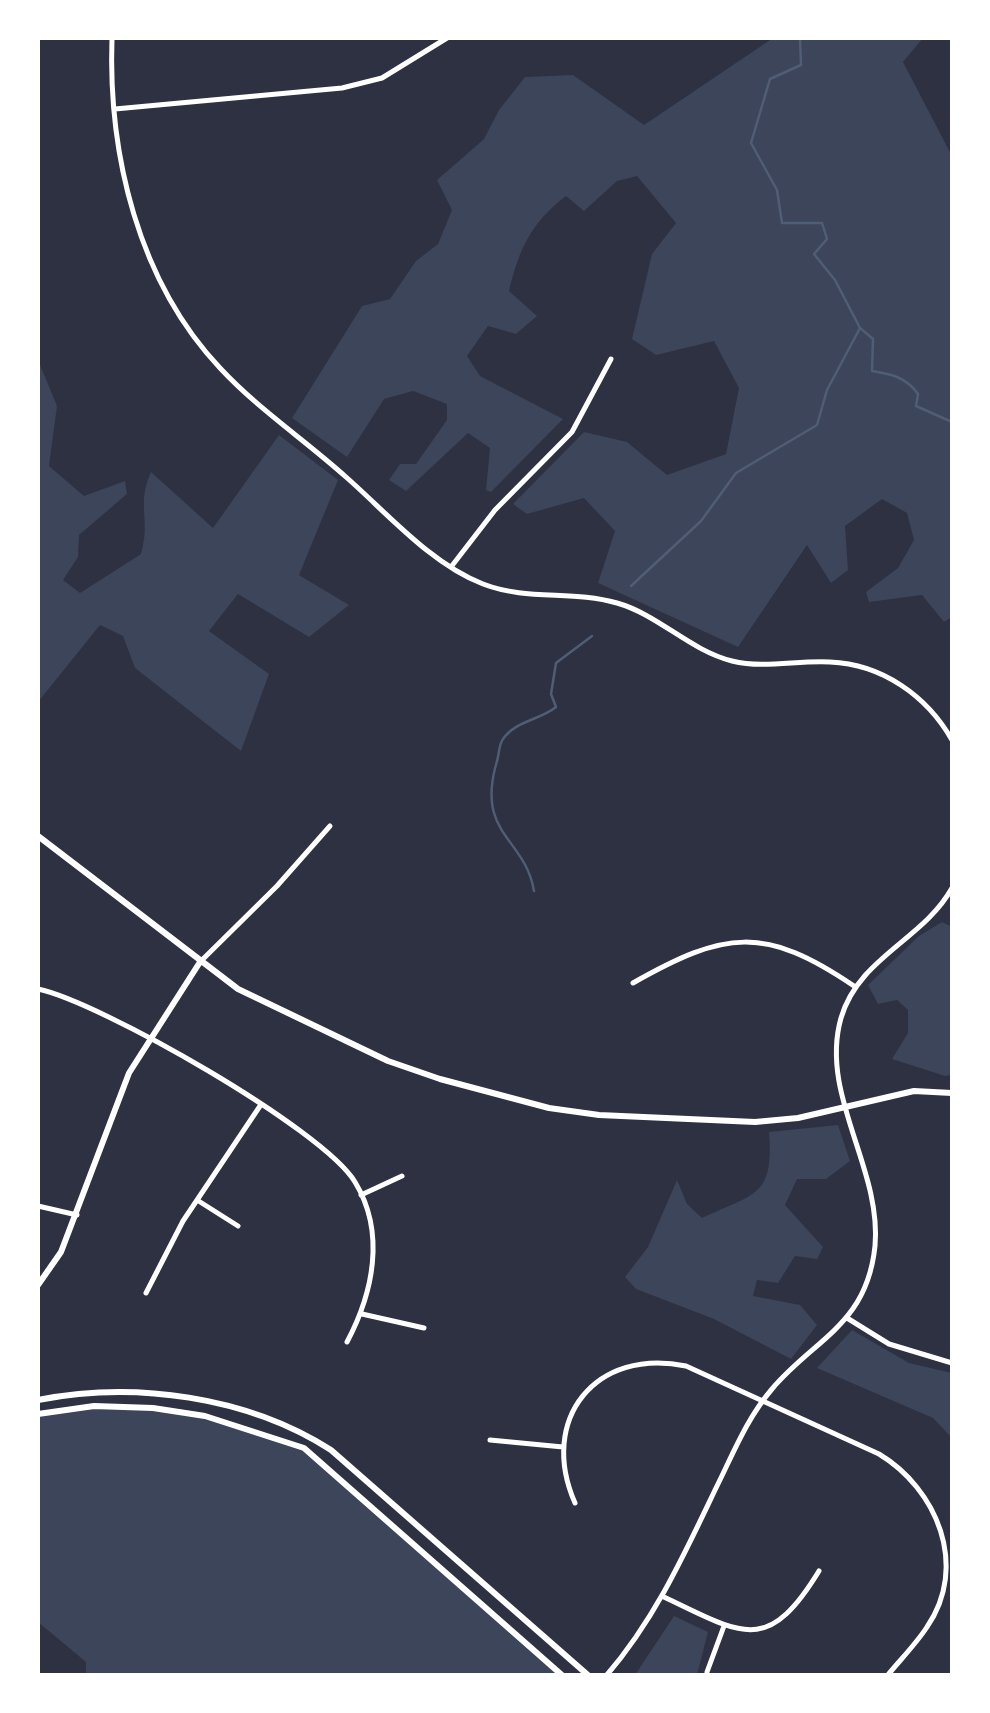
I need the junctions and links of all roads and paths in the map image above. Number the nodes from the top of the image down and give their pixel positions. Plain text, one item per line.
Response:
1 (112, 38) edge
2 (447, 38) edge
3 (114, 108) junction
4 (611, 360) dead end
5 (451, 567) junction
6 (952, 740) edge
7 (330, 826) dead end
8 (38, 836) edge
9 (952, 888) edge
10 (200, 962) junction
11 (633, 983) dead end
12 (854, 986) junction
13 (38, 988) edge
14 (150, 1038) junction
15 (952, 1093) edge
16 (846, 1105) junction
17 (260, 1106) junction
18 (402, 1176) dead end
19 (361, 1196) junction
20 (197, 1200) junction
21 (38, 1206) edge
22 (77, 1215) junction
23 (238, 1226) dead end
24 (38, 1285) edge
25 (146, 1292) dead end
26 (362, 1314) junction
27 (847, 1318) junction
28 (424, 1328) dead end
29 (346, 1342) dead end
30 (952, 1363) edge
31 (38, 1400) edge
32 (763, 1401) junction
33 (38, 1414) edge
34 (490, 1440) dead end
35 (564, 1447) junction
36 (575, 1503) dead end
37 (952, 1533) edge
38 (944, 1535) junction
39 (819, 1572) dead end
40 (664, 1597) junction
41 (724, 1626) junction
42 (707, 1672) dead end
43 (563, 1676) edge
44 (589, 1676) edge
45 (606, 1676) edge
46 (887, 1676) edge

1 - 3 street
2 - 3 street
3 - 5 street
4 - 5 street
5 - 6 street
7 - 10 street
8 - 10 street
9 - 12 street
10 - 14 street
10 - 16 street
11 - 12 street
12 - 16 street
13 - 14 street
14 - 17 street
14 - 22 street
15 - 16 street
16 - 27 street
17 - 19 street
17 - 20 street
18 - 19 street
19 - 26 street
20 - 23 street
20 - 25 street
21 - 22 street
22 - 24 street
26 - 28 street
26 - 29 street
27 - 30 street
27 - 32 street
31 - 44 street
32 - 35 street
32 - 38 street
32 - 40 street
33 - 43 street
34 - 35 street
35 - 36 street
37 - 38 street
38 - 46 street
39 - 41 street
40 - 41 street
40 - 45 street
41 - 42 street

